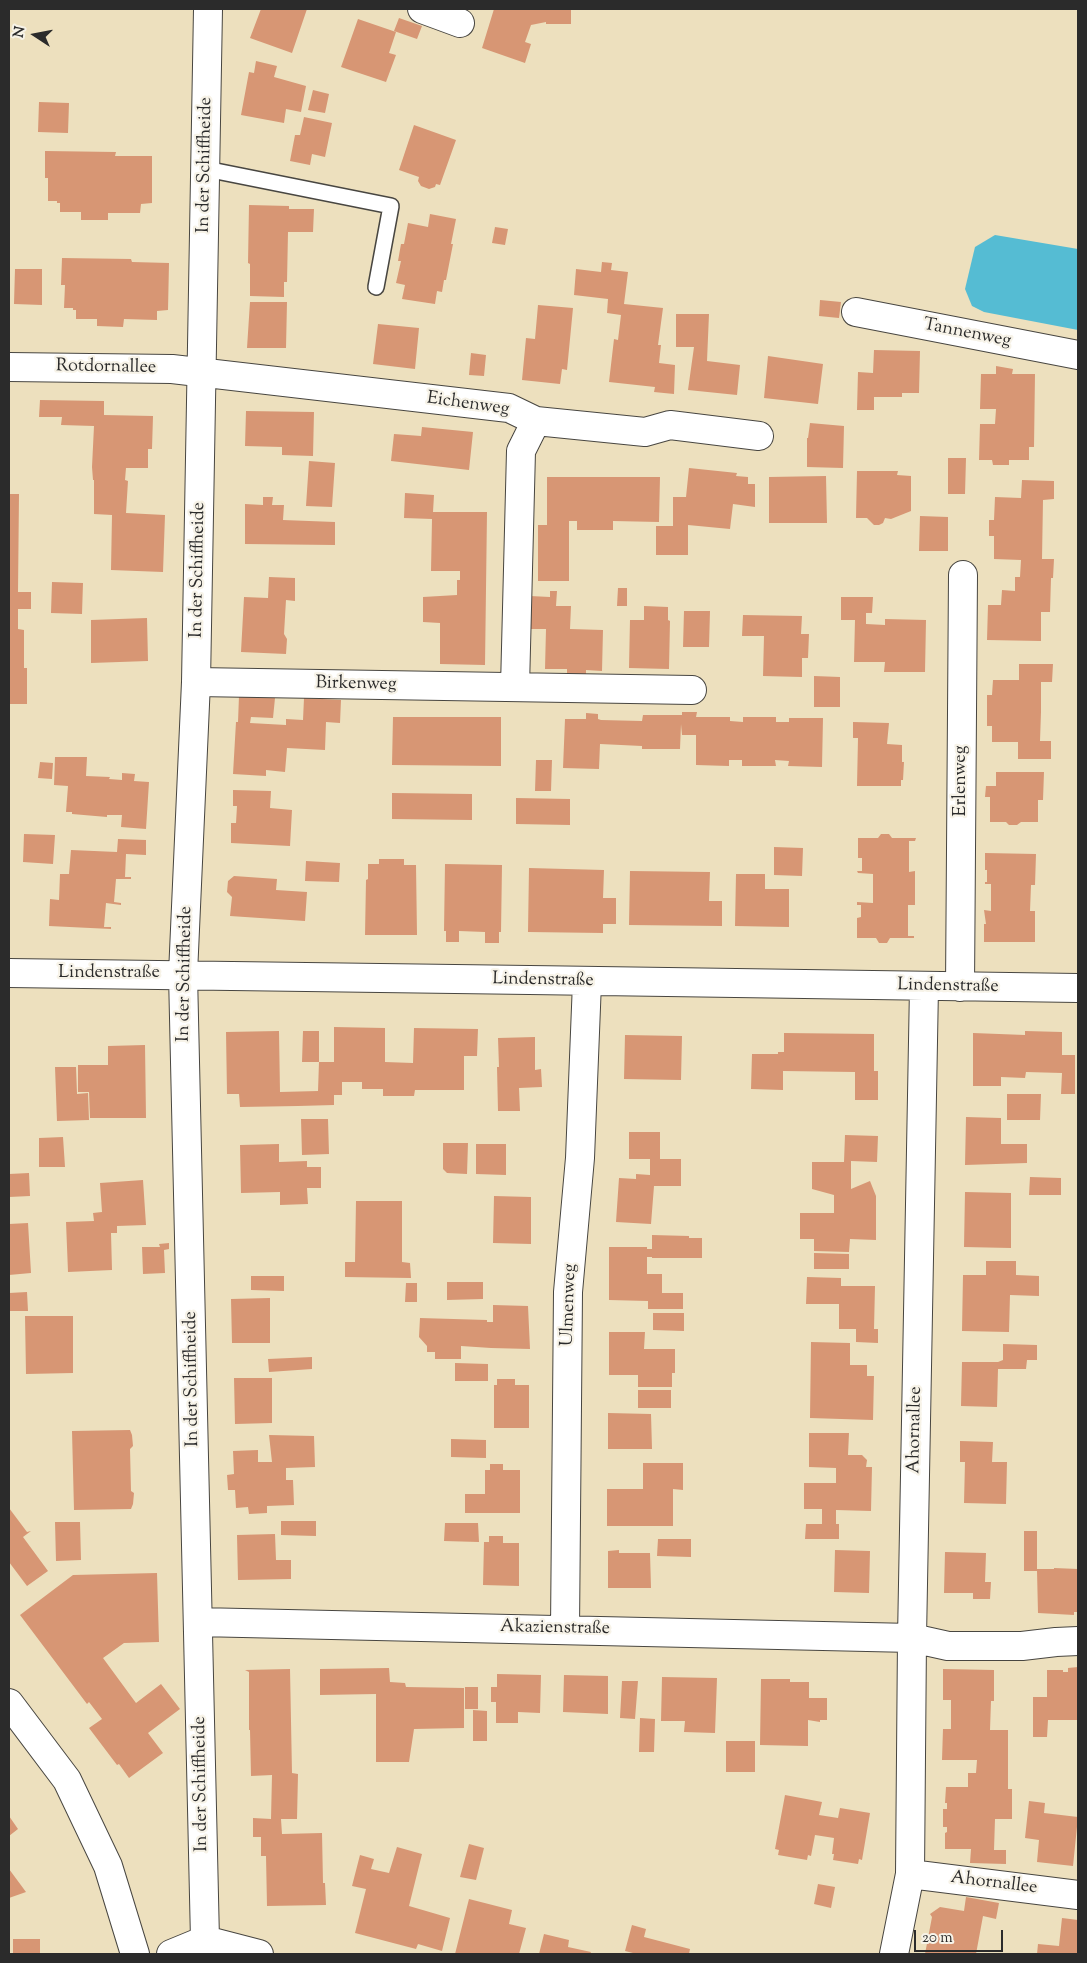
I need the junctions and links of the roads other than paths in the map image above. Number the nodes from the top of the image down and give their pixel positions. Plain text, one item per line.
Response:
1 (208, 9) edge
2 (422, 9) edge
3 (460, 23) dead end
4 (206, 168) junction
5 (376, 288) dead end
6 (856, 312) dead end
7 (1078, 355) edge
8 (9, 366) edge
9 (203, 373) junction
10 (536, 421) junction
11 (759, 436) dead end
12 (964, 575) dead end
13 (196, 682) junction
14 (515, 687) junction
15 (692, 690) dead end
16 (9, 973) edge
17 (183, 974) junction
18 (587, 982) junction
19 (924, 987) junction
20 (960, 987) junction
21 (1078, 988) edge
22 (198, 1622) junction
23 (564, 1629) junction
24 (912, 1638) junction
25 (1078, 1641) edge
26 (9, 1703) edge
27 (910, 1874) junction
28 (1078, 1895) edge
29 (205, 1940) junction
30 (135, 1954) edge
31 (171, 1954) edge
32 (259, 1954) edge
33 (894, 1954) edge

1 - 4 street, In der Schiffheide
2 - 3 street
4 - 5 lane
4 - 9 street, In der Schiffheide
6 - 7 street, Tannenweg
8 - 9 street, Rotdornallee
9 - 10 street, Eichenweg
9 - 13 street, In der Schiffheide
10 - 11 street, Eichenweg
10 - 14 street
12 - 20 street, Erlenweg
13 - 14 street, Birkenweg
13 - 17 street, In der Schiffheide
14 - 15 street, Birkenweg
16 - 17 street, Lindenstraße
17 - 18 street, Lindenstraße
17 - 22 street, In der Schiffheide
18 - 19 street, Lindenstraße
18 - 23 street, Ulmenweg
19 - 20 street, Lindenstraße
19 - 24 street, Ahornallee
20 - 21 street, Lindenstraße
22 - 23 street, Akazienstraße
22 - 29 street, In der Schiffheide
23 - 24 street, Akazienstraße
24 - 25 street, Akazienstraße
24 - 27 street, Ahornallee
26 - 30 street
27 - 28 street, Ahornallee
27 - 33 street, Ahornallee
29 - 31 street
29 - 32 street

